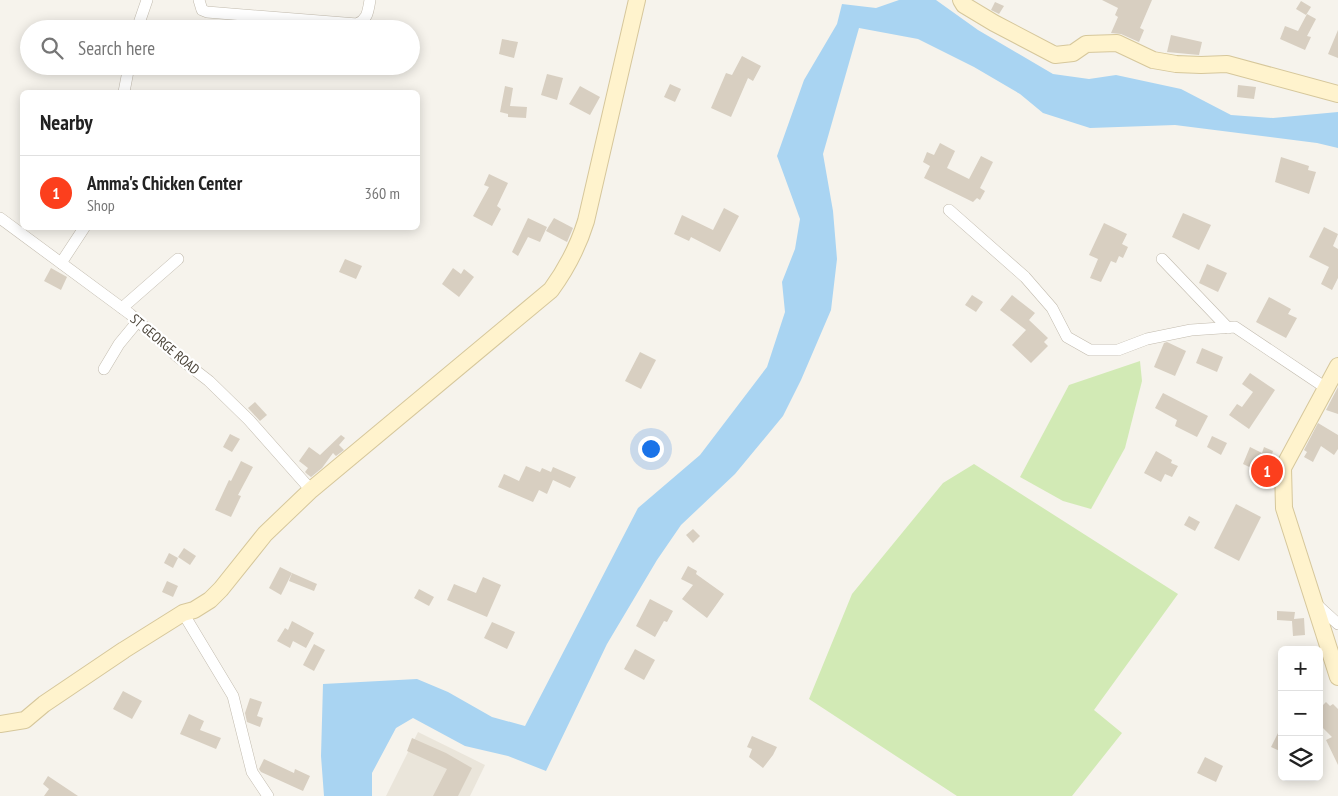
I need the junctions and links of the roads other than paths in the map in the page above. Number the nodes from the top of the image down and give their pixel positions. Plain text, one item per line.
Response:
1 (147, 0) edge
2 (199, 0) edge
3 (370, 0) edge
4 (637, 0) edge
5 (961, 0) edge
6 (140, 20) edge
7 (308, 20) edge
8 (365, 20) edge
9 (127, 75) edge
10 (124, 90) edge
11 (1338, 94) edge
12 (949, 210) dead end
13 (0, 218) edge
14 (83, 230) edge
15 (178, 259) dead end
16 (1162, 259) dead end
17 (61, 263) junction
18 (122, 308) junction
19 (138, 321) junction
20 (1228, 328) junction
21 (1338, 366) edge
22 (104, 369) dead end
23 (1326, 388) junction
24 (311, 490) junction
25 (1312, 600) junction
26 (183, 613) junction
27 (1338, 624) edge
28 (1338, 677) edge
29 (0, 724) edge
30 (268, 796) edge

1 - 6 street
2 - 7 street
3 - 8 street
4 - 24 main road
5 - 11 main road
9 - 10 street
12 - 20 street
13 - 17 street, ST GEORGE ROAD
14 - 17 street
15 - 18 street
16 - 20 street
17 - 18 street, ST GEORGE ROAD
18 - 19 street, ST GEORGE ROAD
19 - 22 street
19 - 24 street, ST GEORGE ROAD
20 - 23 street
21 - 23 main road
23 - 25 main road
24 - 26 main road
25 - 27 street
25 - 28 main road
26 - 29 main road
26 - 30 street

